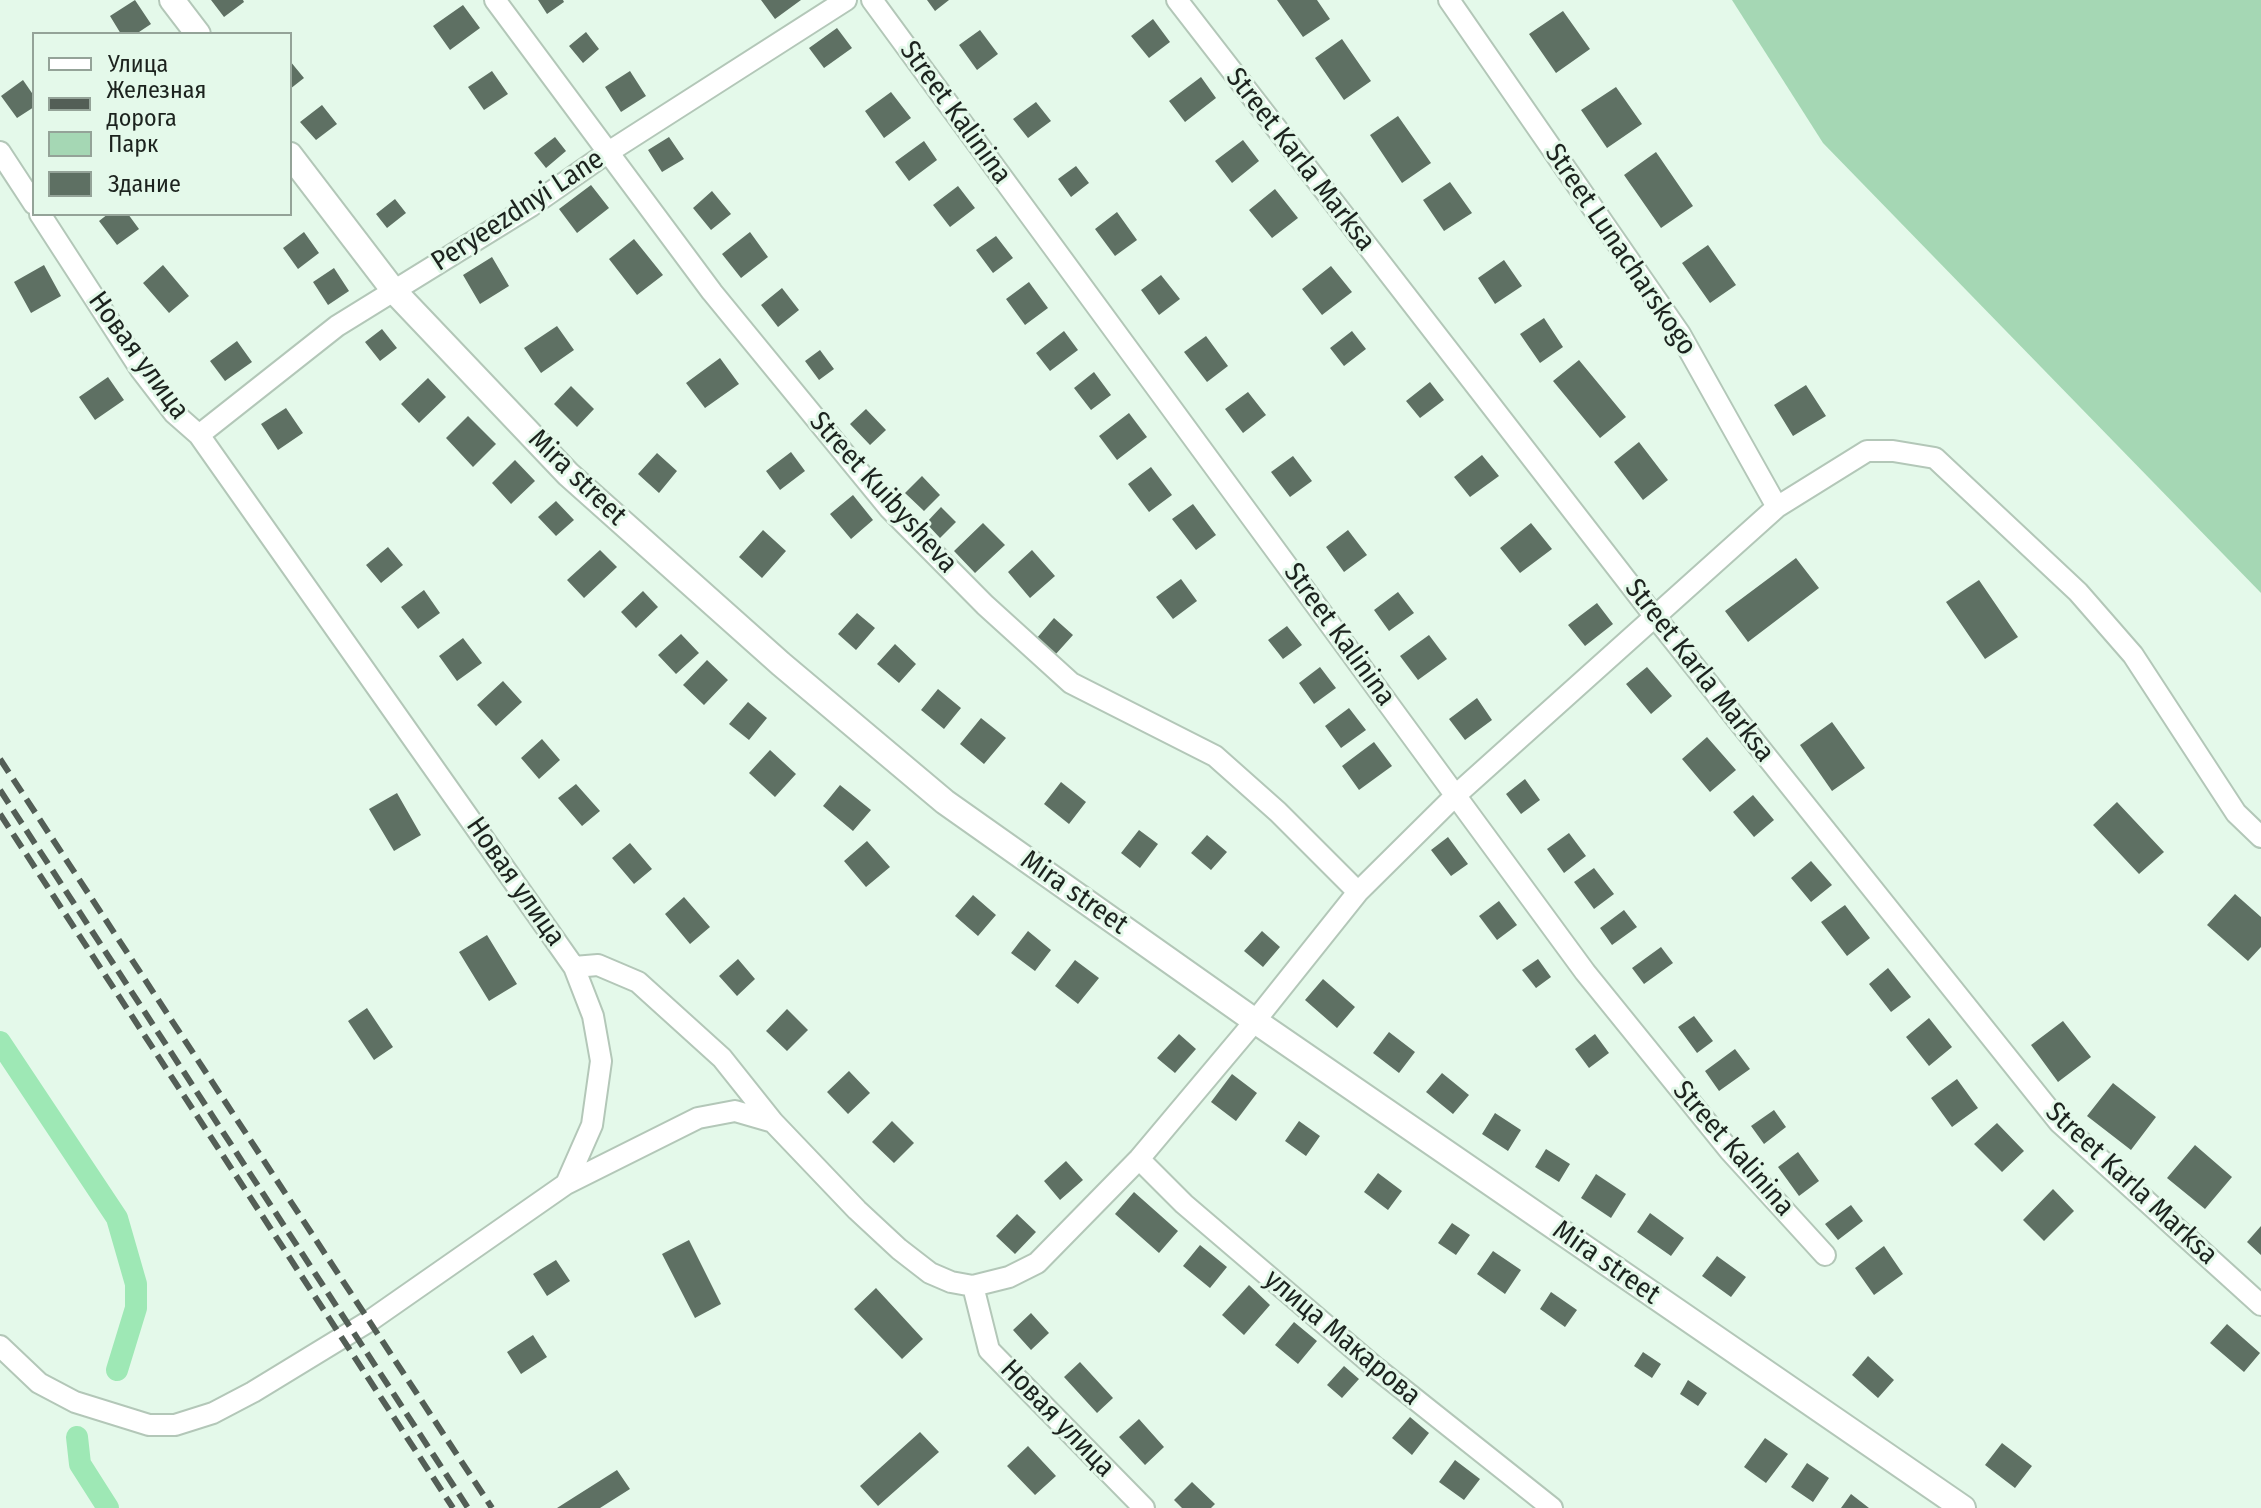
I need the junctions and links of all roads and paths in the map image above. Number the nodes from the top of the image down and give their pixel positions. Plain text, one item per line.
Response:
1 (172, 0) edge
2 (495, 0) edge
3 (846, 0) edge
4 (872, 0) edge
5 (1177, 0) edge
6 (1449, 0) edge
7 (196, 32) edge
8 (0, 152) edge
9 (607, 153) junction
10 (292, 158) edge
11 (32, 201) edge
12 (41, 216) edge
13 (394, 291) junction
14 (199, 435) junction
15 (1777, 507) junction
16 (1655, 617) junction
17 (1456, 795) junction
18 (2261, 837) edge
19 (1358, 892) junction
20 (574, 967) junction
21 (1255, 1021) junction
22 (773, 1122) junction
23 (1139, 1159) junction
24 (566, 1184) junction
25 (1825, 1255) dead end
26 (973, 1286) junction
27 (2261, 1305) edge
28 (0, 1346) edge
29 (1144, 1508) edge
30 (1552, 1508) edge
31 (1963, 1508) edge

1 - 7 street
2 - 9 street, Street Kuibysheva
3 - 9 street, Peryeezdnyi Lane
4 - 17 street, Street Kalinina
5 - 16 street, Street Karla Marksa
6 - 15 street, Street Lunacharskogo
8 - 11 street
9 - 13 street, Peryeezdnyi Lane
9 - 19 street, Street Kuibysheva
10 - 13 street, Mira street
12 - 14 street, Новая улица
13 - 14 street, Peryeezdnyi Lane
13 - 21 street, Mira street
14 - 20 street, Новая улица
15 - 16 street
15 - 18 street
16 - 17 street
16 - 27 street, Street Karla Marksa
17 - 19 street
17 - 25 street, Street Kalinina
19 - 21 street
20 - 22 street, Новая улица
20 - 24 street
21 - 23 street
21 - 31 street, Mira street
22 - 24 street
22 - 26 street, Новая улица
23 - 26 street
23 - 30 street, улица Макарова
24 - 28 street
26 - 29 street, Новая улица

